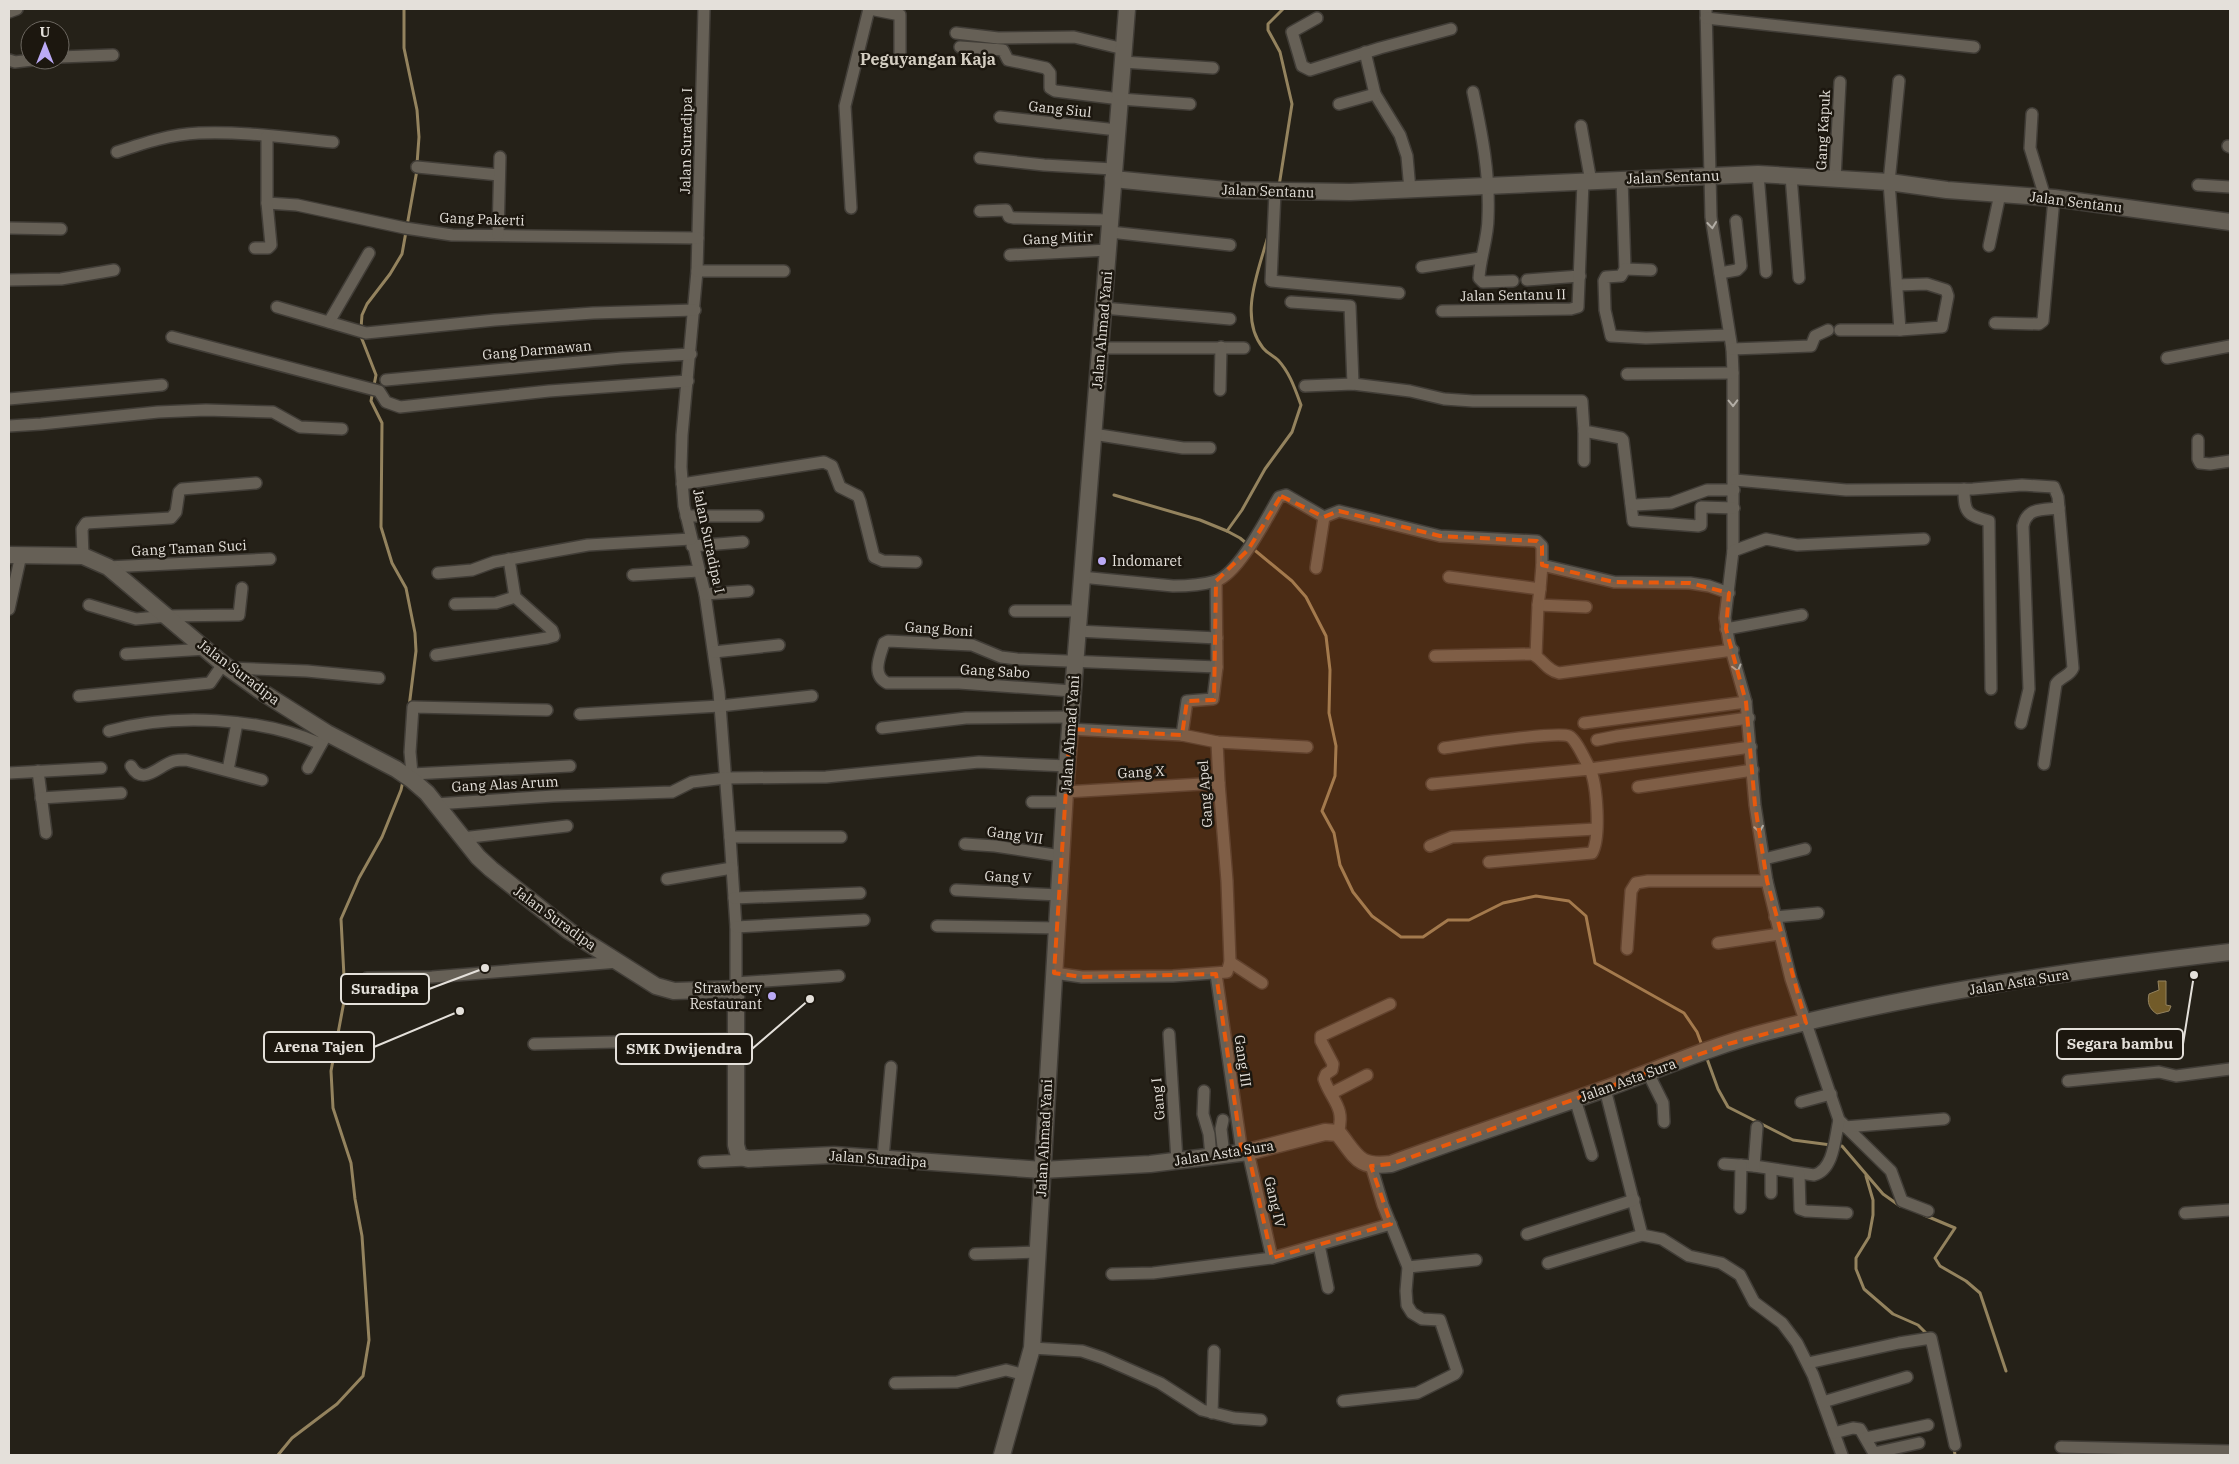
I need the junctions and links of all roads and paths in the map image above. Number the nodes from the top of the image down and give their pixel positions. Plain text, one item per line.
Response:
1 (18, 9) edge
2 (704, 9) edge
3 (870, 9) edge
4 (1127, 9) edge
5 (9, 12) edge
6 (1706, 13) edge
7 (1317, 18) dead end
8 (1450, 29) dead end
9 (956, 33) dead end
10 (960, 47) dead end
11 (1974, 47) dead end
12 (1365, 52) junction
13 (900, 54) dead end
14 (113, 55) dead end
15 (1123, 55) junction
16 (70, 57) edge
17 (1212, 68) dead end
18 (1899, 80) dead end
19 (1840, 82) dead end
20 (1473, 92) dead end
21 (1375, 94) junction
22 (1120, 99) junction
23 (1190, 104) dead end
24 (1339, 104) dead end
25 (2032, 114) dead end
26 (1000, 117) dead end
27 (1582, 126) dead end
28 (1117, 130) junction
29 (268, 136) junction
30 (333, 142) dead end
31 (117, 152) dead end
32 (500, 157) dead end
33 (980, 158) dead end
34 (417, 167) dead end
35 (1113, 174) junction
36 (1758, 174) junction
37 (499, 175) junction
38 (1709, 176) junction
39 (1790, 176) junction
40 (1835, 178) junction
41 (1622, 179) junction
42 (1587, 182) junction
43 (1889, 182) junction
44 (2198, 185) dead end
45 (1489, 187) junction
46 (2230, 187) edge
47 (1410, 190) junction
48 (1275, 192) junction
49 (2000, 194) junction
50 (2050, 198) junction
51 (266, 204) junction
52 (850, 208) dead end
53 (980, 211) dead end
54 (1736, 221) dead end
55 (2230, 222) edge
56 (1110, 226) junction
57 (9, 228) edge
58 (61, 229) dead end
59 (498, 235) junction
60 (698, 238) junction
61 (1230, 246) dead end
62 (1989, 246) dead end
63 (255, 248) dead end
64 (1108, 250) junction
65 (369, 254) dead end
66 (1010, 255) dead end
67 (1480, 258) junction
68 (1422, 267) dead end
69 (1625, 269) junction
70 (114, 270) dead end
71 (1651, 270) dead end
72 (698, 271) junction
73 (784, 271) dead end
74 (1766, 272) dead end
75 (1720, 273) junction
76 (1580, 276) junction
77 (1799, 278) dead end
78 (9, 280) edge
79 (1527, 280) dead end
80 (1513, 281) dead end
81 (1897, 286) junction
82 (1399, 293) dead end
83 (1291, 302) dead end
84 (277, 308) dead end
85 (1104, 308) junction
86 (695, 310) junction
87 (1442, 311) dead end
88 (1230, 319) dead end
89 (329, 322) junction
90 (1995, 323) dead end
91 (1828, 330) dead end
92 (1840, 330) dead end
93 (1900, 330) junction
94 (1730, 335) junction
95 (172, 337) dead end
96 (2230, 346) edge
97 (1221, 347) junction
98 (1100, 348) junction
99 (1244, 348) dead end
100 (1732, 350) junction
101 (691, 354) junction
102 (2167, 358) dead end
103 (1626, 374) dead end
104 (1733, 374) junction
105 (386, 380) dead end
106 (688, 381) junction
107 (1353, 384) junction
108 (162, 385) dead end
109 (1305, 386) dead end
110 (1220, 390) dead end
111 (9, 399) edge
112 (9, 426) edge
113 (342, 429) dead end
114 (1584, 430) junction
115 (1093, 434) junction
116 (2198, 440) dead end
117 (1210, 448) dead end
118 (1584, 461) dead end
119 (2230, 461) edge
120 (256, 483) dead end
121 (682, 484) junction
122 (1734, 485) junction
123 (1964, 490) junction
124 (1631, 503) junction
125 (1734, 508) junction
126 (2059, 508) junction
127 (686, 516) junction
128 (758, 516) dead end
129 (1324, 517) junction
130 (1924, 539) dead end
131 (743, 542) dead end
132 (692, 543) junction
133 (1733, 552) junction
134 (15, 555) edge
135 (83, 556) junction
136 (270, 559) dead end
137 (509, 559) junction
138 (916, 562) dead end
139 (1542, 565) junction
140 (108, 567) junction
141 (1316, 568) dead end
142 (700, 571) junction
143 (438, 573) dead end
144 (633, 575) dead end
145 (1081, 577) junction
146 (1449, 577) dead end
147 (1216, 581) junction
148 (242, 588) dead end
149 (1540, 588) junction
150 (748, 591) dead end
151 (1729, 593) junction
152 (705, 594) junction
153 (515, 597) junction
154 (456, 604) dead end
155 (1538, 605) junction
156 (89, 606) dead end
157 (1586, 607) dead end
158 (9, 609) edge
159 (1015, 611) dead end
160 (1078, 611) junction
161 (168, 616) junction
162 (1802, 616) dead end
163 (1726, 629) junction
164 (1077, 631) junction
165 (1217, 638) junction
166 (779, 645) dead end
167 (206, 649) junction
168 (1732, 650) junction
169 (714, 652) junction
170 (126, 654) dead end
171 (436, 655) dead end
172 (1435, 656) dead end
173 (1536, 656) junction
174 (1070, 661) junction
175 (226, 666) junction
176 (1217, 667) junction
177 (379, 678) dead end
178 (916, 684) joint
179 (1991, 689) dead end
180 (1073, 691) junction
181 (79, 696) dead end
182 (812, 696) dead end
183 (1746, 702) junction
184 (720, 706) junction
185 (547, 710) dead end
186 (580, 714) dead end
187 (1749, 718) junction
188 (237, 723) junction
189 (1070, 723) junction
190 (1584, 723) dead end
191 (2021, 723) dead end
192 (882, 728) dead end
193 (109, 731) dead end
194 (1182, 735) junction
195 (324, 739) junction
196 (1598, 740) dead end
197 (1217, 742) junction
198 (1307, 747) dead end
199 (1751, 747) junction
200 (1444, 748) dead end
201 (2044, 764) dead end
202 (131, 766) dead end
203 (570, 766) dead end
204 (1067, 766) junction
205 (101, 768) dead end
206 (308, 768) dead end
207 (1590, 769) junction
208 (228, 770) junction
209 (1753, 770) junction
210 (38, 771) junction
211 (9, 773) edge
212 (412, 777) junction
213 (726, 778) junction
214 (262, 780) dead end
215 (1219, 783) junction
216 (1432, 784) dead end
217 (1638, 787) dead end
218 (121, 793) dead end
219 (1065, 796) junction
220 (42, 798) junction
221 (1032, 802) dead end
222 (436, 804) junction
223 (566, 826) dead end
224 (1596, 829) junction
225 (46, 833) dead end
226 (462, 838) junction
227 (730, 838) junction
228 (840, 838) dead end
229 (965, 844) dead end
230 (1430, 846) dead end
231 (1804, 849) dead end
232 (1061, 856) junction
233 (1764, 859) junction
234 (1488, 862) dead end
235 (732, 868) junction
236 (667, 879) dead end
237 (1767, 881) junction
238 (956, 890) dead end
239 (860, 893) dead end
240 (1059, 895) junction
241 (734, 898) junction
242 (1818, 913) dead end
243 (1775, 917) junction
244 (864, 920) dead end
245 (937, 926) dead end
246 (736, 927) junction
247 (1057, 928) junction
248 (1780, 934) junction
249 (1718, 942) dead end
250 (1627, 949) dead end
251 (2230, 952) edge
252 (618, 962) junction
253 (1230, 962) junction
254 (1054, 973) junction
255 (1216, 974) junction
256 (839, 976) dead end
257 (367, 978) dead end
258 (1262, 983) dead end
259 (736, 986) junction
260 (1390, 1004) dead end
261 (1806, 1023) junction
262 (1169, 1034) dead end
263 (736, 1039) junction
264 (534, 1044) dead end
265 (891, 1067) dead end
266 (2230, 1069) edge
267 (1648, 1073) junction
268 (1367, 1075) dead end
269 (2068, 1081) dead end
270 (1605, 1089) junction
271 (1204, 1090) dead end
272 (1332, 1094) junction
273 (1831, 1094) junction
274 (1575, 1099) junction
275 (1801, 1102) dead end
276 (1944, 1119) dead end
277 (1223, 1120) dead end
278 (1664, 1122) dead end
279 (1757, 1127) dead end
280 (1840, 1127) junction
281 (1338, 1133) junction
282 (1245, 1153) junction
283 (1592, 1155) dead end
284 (1218, 1156) junction
285 (883, 1158) junction
286 (748, 1159) junction
287 (1177, 1161) junction
288 (704, 1162) dead end
289 (1724, 1164) dead end
290 (1371, 1165) junction
291 (1741, 1165) junction
292 (1754, 1166) junction
293 (1771, 1169) junction
294 (1042, 1170) junction
295 (1799, 1174) junction
296 (1771, 1193) dead end
297 (1634, 1200) junction
298 (1740, 1208) dead end
299 (2230, 1210) edge
300 (1928, 1212) dead end
301 (1846, 1213) dead end
302 (2185, 1213) dead end
303 (1391, 1224) junction
304 (1527, 1234) dead end
305 (1642, 1235) junction
306 (1319, 1245) junction
307 (1038, 1252) junction
308 (975, 1254) dead end
309 (1272, 1258) junction
310 (1476, 1260) dead end
311 (1548, 1263) dead end
312 (1408, 1267) junction
313 (1112, 1274) dead end
314 (1328, 1288) dead end
315 (1032, 1348) junction
316 (1214, 1351) dead end
317 (1808, 1363) junction
318 (1025, 1375) junction
319 (1907, 1376) dead end
320 (895, 1383) dead end
321 (1343, 1401) dead end
322 (1822, 1402) junction
323 (1212, 1413) junction
324 (1261, 1420) dead end
325 (1928, 1425) dead end
326 (1834, 1433) junction
327 (1866, 1438) junction
328 (1919, 1444) dead end
329 (1955, 1445) dead end
330 (2061, 1447) dead end
331 (2230, 1451) edge
332 (1874, 1454) edge
333 (1002, 1455) edge
334 (1842, 1455) edge

1 - 5 street
2 - 60 street, Jalan Suradipa I
3 - 13 street
3 - 52 street
4 - 15 street, Jalan Ahmad Yani
6 - 11 street
6 - 38 street
7 - 12 street
8 - 12 street
9 - 15 street
10 - 22 street
12 - 21 street
14 - 16 street
15 - 17 street
15 - 22 street, Jalan Ahmad Yani
18 - 43 street
19 - 40 street, Gang Kapuk
20 - 45 street
21 - 24 street
21 - 47 street
22 - 23 street
22 - 28 street, Jalan Ahmad Yani
25 - 50 street
26 - 28 street, Gang Siul
27 - 42 street, Jalan Sentanu II
28 - 35 street, Jalan Ahmad Yani
29 - 30 street
29 - 31 street
29 - 51 street
32 - 37 street
33 - 35 street
34 - 37 street
35 - 48 street, Jalan Sentanu
35 - 56 street, Jalan Ahmad Yani
36 - 38 street, Jalan Sentanu
36 - 39 street, Jalan Sentanu
36 - 74 street
37 - 59 street
38 - 41 street, Jalan Sentanu
38 -> 75 street
39 - 40 street, Jalan Sentanu
39 - 77 street
40 - 43 street, Jalan Sentanu
41 - 42 street, Jalan Sentanu
41 - 69 street
42 - 45 street, Jalan Sentanu
42 - 76 street, Jalan Sentanu II
43 - 49 street, Jalan Sentanu
43 - 81 street
44 - 46 street
45 - 47 street, Jalan Sentanu
45 - 67 street
47 - 48 street, Jalan Sentanu
48 - 82 street
49 - 50 street, Jalan Sentanu
49 - 62 street
50 - 55 street, Jalan Sentanu
50 - 90 street
51 - 59 street, Gang Pakerti
51 - 63 street
53 - 56 street
54 - 75 street
56 - 61 street
56 - 64 street, Jalan Ahmad Yani
57 - 58 street
59 - 60 street, Gang Pakerti
60 - 72 street, Jalan Suradipa I
64 - 66 street, Gang Mitir
64 - 85 street, Jalan Ahmad Yani
65 - 89 street
67 - 68 street
67 - 80 street
69 - 71 street
69 - 94 street
70 - 78 street
72 - 73 street
72 - 86 street, Jalan Suradipa I
75 - 94 street
76 - 79 street
76 - 87 street, Jalan Sentanu II
81 - 93 street
81 - 93 street
83 - 107 street
84 - 89 street
85 - 88 street
85 - 98 street, Jalan Ahmad Yani
86 - 89 street
86 - 101 street, Jalan Suradipa I
91 - 100 street
92 - 93 street
94 - 100 street
95 - 106 street
96 - 102 street
97 - 98 street
97 - 99 street
97 - 110 street
98 - 115 street, Jalan Ahmad Yani
100 - 104 street
101 - 105 street, Gang Darmawan
101 - 106 street, Jalan Suradipa I
103 - 104 street
104 -> 122 street
106 - 121 street, Jalan Suradipa I
107 - 109 street
107 - 114 street
108 - 111 street
112 - 113 street
114 - 118 street
114 - 124 street
115 - 117 street
115 - 145 street, Jalan Ahmad Yani
116 - 119 street
120 - 135 street
121 - 127 street, Jalan Suradipa I
121 - 138 street
122 - 123 street
122 - 124 street
122 - 125 street
123 - 126 street
123 - 179 street
124 - 125 street
125 - 133 street
126 - 191 street
126 - 201 street
127 - 128 street
127 - 132 street, Jalan Suradipa I
129 - 139 street
129 - 141 street
129 - 147 street
130 - 133 street
131 - 132 street
132 - 137 street
132 - 142 street, Jalan Suradipa I
133 - 151 street
134 - 135 street, Jalan Suradipa
134 - 158 street
135 - 140 street, Jalan Suradipa
136 - 140 street, Gang Taman Suci
137 - 143 street
137 - 153 street
139 - 149 street
139 - 151 street
140 - 161 street, Jalan Suradipa
142 - 144 street
142 - 152 street, Jalan Suradipa I
145 - 147 street
145 - 160 street, Jalan Ahmad Yani
146 - 149 street
147 - 165 street
148 - 161 street
149 - 155 street
150 - 152 street
151 - 163 street
152 - 169 street, Jalan Suradipa I
153 - 154 street
153 - 171 street
155 - 157 street
155 - 173 street
156 - 161 street
159 - 160 street
160 - 164 street, Jalan Ahmad Yani
161 - 167 street, Jalan Suradipa
162 - 163 street
163 - 168 street
164 - 165 street
164 - 174 street, Jalan Ahmad Yani
165 - 176 street
166 - 169 street
167 - 170 street
167 - 175 street, Jalan Suradipa
168 - 173 street
168 -> 183 street
169 - 184 street, Jalan Suradipa I
172 - 173 street
174 - 176 street
174 - 178 street, Gang Boni
174 - 180 street, Jalan Ahmad Yani
175 - 177 street
175 - 181 street
175 - 195 street, Jalan Suradipa
176 - 194 street
178 - 180 street, Gang Sabo
180 - 189 street, Jalan Ahmad Yani
182 - 184 street
183 - 187 street
183 - 190 street
184 - 186 street
184 - 213 street, Jalan Suradipa I
185 - 212 street
187 - 196 street
187 - 199 street
188 - 193 street
188 - 195 street
188 - 208 street
189 - 192 street, Gang Apel
189 - 194 street, Gang Apel
189 - 204 street, Jalan Ahmad Yani
194 - 197 street, Gang Apel
195 - 206 street
195 - 212 street, Jalan Suradipa
197 - 198 street
197 - 215 street, Gang Apel
199 - 207 street
199 - 209 street
200 - 207 street
202 - 208 street
203 - 212 street
204 - 213 street, Gang Alas Arum
204 - 219 street, Jalan Ahmad Yani
205 - 210 street
207 - 216 street
207 - 224 street
208 - 214 street
209 - 217 street
209 -> 233 street
210 - 211 street
210 - 220 street
212 - 222 street, Jalan Suradipa
213 - 222 street, Gang Alas Arum
213 - 227 street, Jalan Suradipa I
215 - 219 street, Gang X
215 - 253 street, Gang Apel
218 - 220 street
219 - 221 street, Gang X
219 - 232 street, Jalan Ahmad Yani
220 - 225 street
222 - 226 street, Jalan Suradipa
223 - 226 street
224 - 230 street
224 - 234 street
226 - 252 street, Jalan Suradipa
227 - 228 street
227 - 235 street, Jalan Suradipa I
229 - 232 street, Gang VII
231 - 233 street
232 - 240 street, Jalan Ahmad Yani
233 - 237 street
235 - 236 street
235 - 241 street, Jalan Suradipa I
237 - 243 street
237 - 250 street
238 - 240 street, Gang V
239 - 241 street
240 - 247 street, Jalan Ahmad Yani
241 - 246 street, Jalan Suradipa I
242 - 243 street
243 - 248 street
244 - 246 street
245 - 247 street
246 - 259 street, Jalan Suradipa I
247 - 254 street, Jalan Ahmad Yani
248 - 249 street
248 - 261 street
251 - 261 street, Jalan Asta Sura
252 - 257 street
252 - 259 street, Jalan Suradipa
253 - 255 street
253 - 258 street
254 - 255 street
254 - 294 street, Jalan Ahmad Yani
255 - 282 street, Gang III
256 - 259 street
259 - 263 street
260 - 272 street
261 - 267 street, Jalan Asta Sura
261 - 273 street
262 - 287 street, Gang I
263 - 264 street
263 - 286 street
265 - 285 street
266 - 269 street
267 - 270 street, Jalan Asta Sura
267 - 278 street
268 - 272 street
270 - 274 street, Jalan Asta Sura
270 - 297 street
271 - 284 street
272 - 281 street
273 - 275 street
273 - 280 street
274 - 283 street
274 - 290 street, Jalan Asta Sura
276 - 280 street
277 - 284 street
279 - 292 street
280 - 295 street
280 - 300 street
281 - 282 street, Jalan Asta Sura
281 - 290 street
282 - 284 street, Jalan Asta Sura
282 - 309 street, Gang IV
284 - 287 street, Jalan Asta Sura
285 - 286 street, Jalan Suradipa
285 - 294 street, Jalan Suradipa
286 - 288 street
287 - 294 street, Jalan Asta Sura
289 - 291 street
290 - 303 street
291 - 292 street
291 - 298 street
292 - 293 street
293 - 295 street
293 - 296 street
294 - 307 street, Jalan Ahmad Yani
295 - 301 street
297 - 304 street
297 - 305 street
299 - 302 street
303 - 306 street
303 - 312 street
305 - 311 street
305 - 317 street
306 - 309 street
306 - 314 street
307 - 308 street
307 - 315 street, Jalan Ahmad Yani
309 - 313 street
310 - 312 street
312 - 321 street
315 - 318 street, Jalan Ahmad Yani
315 - 323 street
316 - 323 street
317 - 322 street
317 - 329 street
318 - 320 street
318 - 333 street, Jalan Ahmad Yani
319 - 322 street
322 - 326 street
323 - 324 street
325 - 327 street
326 - 327 street
326 - 334 street
327 - 332 street
328 - 332 street
330 - 331 street

